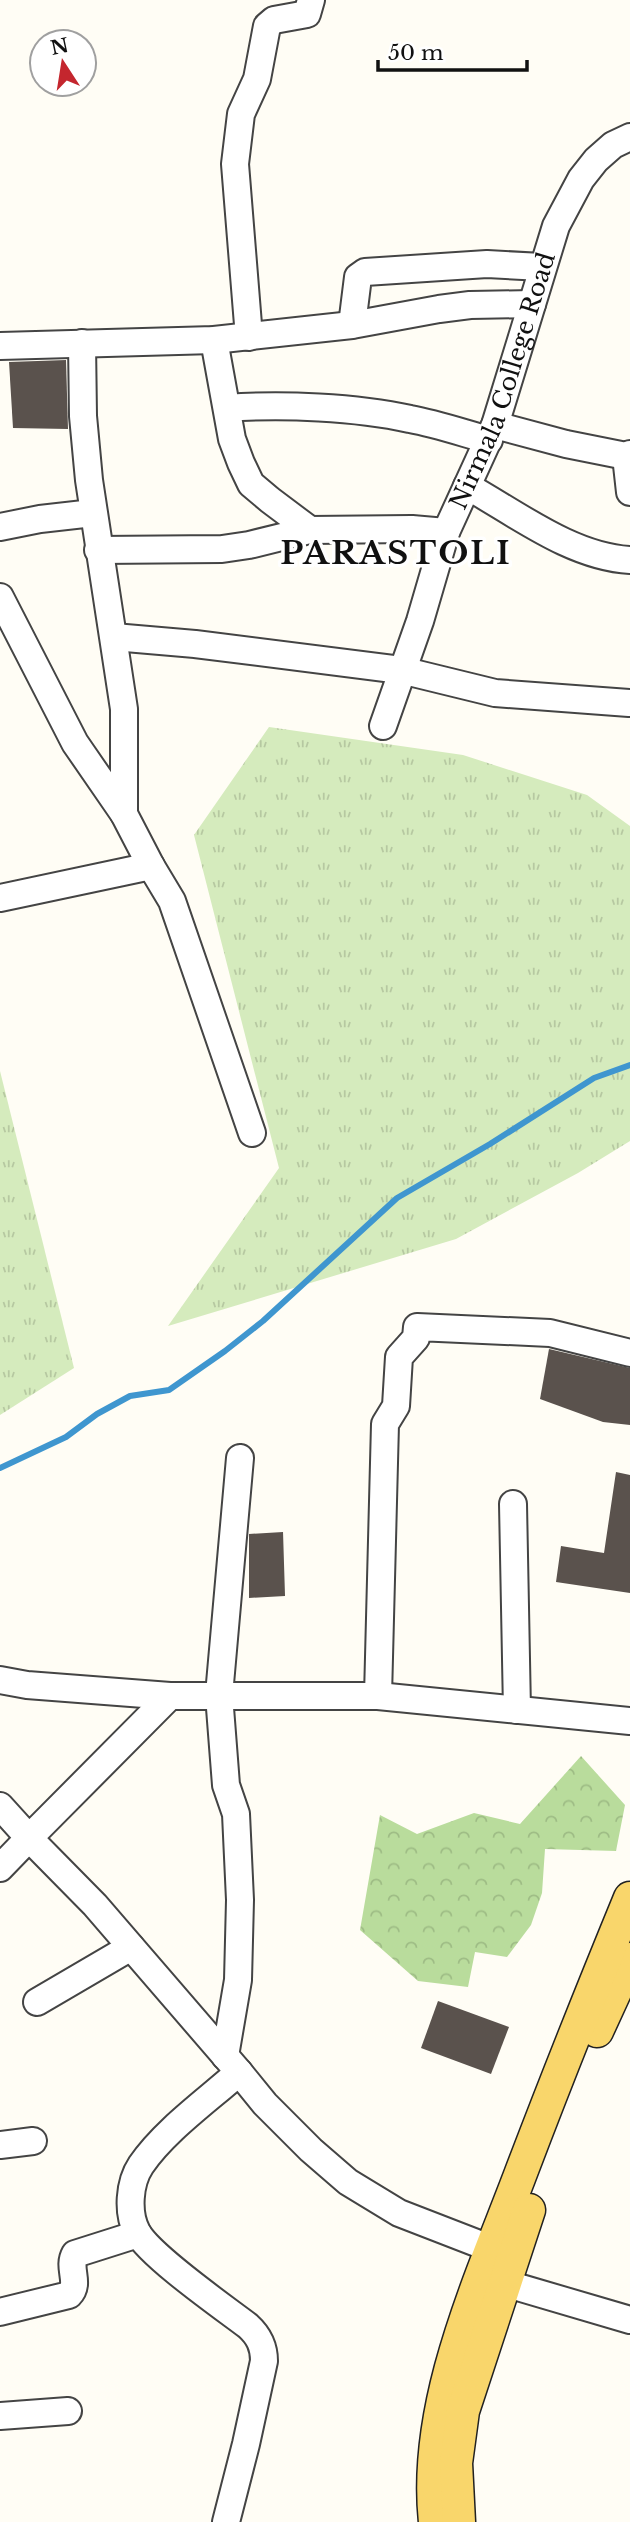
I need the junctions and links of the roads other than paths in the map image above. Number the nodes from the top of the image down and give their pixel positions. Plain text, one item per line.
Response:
1 (311, 0) edge
2 (630, 136) edge
3 (542, 267) junction
4 (532, 304) junction
5 (352, 325) junction
6 (249, 337) junction
7 (214, 340) junction
8 (82, 343) junction
9 (0, 346) edge
10 (226, 408) junction
11 (492, 432) junction
12 (628, 455) edge
13 (467, 486) junction
14 (630, 492) edge
15 (93, 513) junction
16 (0, 527) edge
17 (310, 530) junction
18 (446, 532) junction
19 (98, 550) junction
20 (630, 560) edge
21 (0, 597) edge
22 (114, 637) junction
23 (401, 670) junction
24 (630, 706) edge
25 (383, 726) dead end
26 (124, 814) junction
27 (150, 866) junction
28 (0, 898) edge
29 (252, 1133) dead end
30 (630, 1353) edge
31 (240, 1458) dead end
32 (513, 1504) dead end
33 (0, 1680) edge
34 (219, 1695) junction
35 (170, 1696) junction
36 (378, 1696) junction
37 (517, 1710) junction
38 (630, 1721) edge
39 (0, 1806) edge
40 (29, 1838) junction
41 (0, 1868) edge
42 (630, 1898) edge
43 (131, 1947) junction
44 (630, 1959) edge
45 (37, 2002) dead end
46 (232, 2064) junction
47 (33, 2141) dead end
48 (0, 2146) edge
49 (138, 2234) junction
50 (492, 2249) junction
51 (504, 2283) junction
52 (0, 2312) edge
53 (630, 2320) edge
54 (68, 2412) dead end
55 (0, 2416) edge
56 (226, 2522) edge
57 (435, 2522) edge
58 (459, 2522) edge

1 - 6 street
2 - 3 street, Nirmala College Road
3 - 4 street, Nirmala College Road
3 - 5 street
4 - 5 street
4 - 11 street, Nirmala College Road
5 - 6 street
6 - 7 street
7 - 8 street
7 - 10 street
8 - 9 street
8 - 15 street
10 - 11 street
10 - 17 street
11 - 12 street
11 - 13 street, Nirmala College Road
12 - 14 street
13 - 18 street, Nirmala College Road
13 - 20 street
15 - 16 street
15 - 19 street
17 - 18 street
17 - 19 street
18 - 23 street, Nirmala College Road
19 - 22 street
21 - 26 street
22 - 23 street
22 - 26 street
23 - 24 street
23 - 25 street, Nirmala College Road
26 - 27 street
27 - 28 street
27 - 29 street
30 - 36 street
31 - 34 street
32 - 37 street
33 - 35 street
34 - 35 street
34 - 36 street
34 - 46 street
35 - 40 street
36 - 37 street
37 - 38 street
39 - 40 street
40 - 41 street
40 - 43 street
42 - 50 main road
43 - 45 street
43 - 46 street
44 - 51 main road
46 - 49 street
46 - 50 street
47 - 48 street
49 - 52 street
49 - 56 street
50 - 57 main road
51 - 53 street
51 - 58 main road
54 - 55 street

